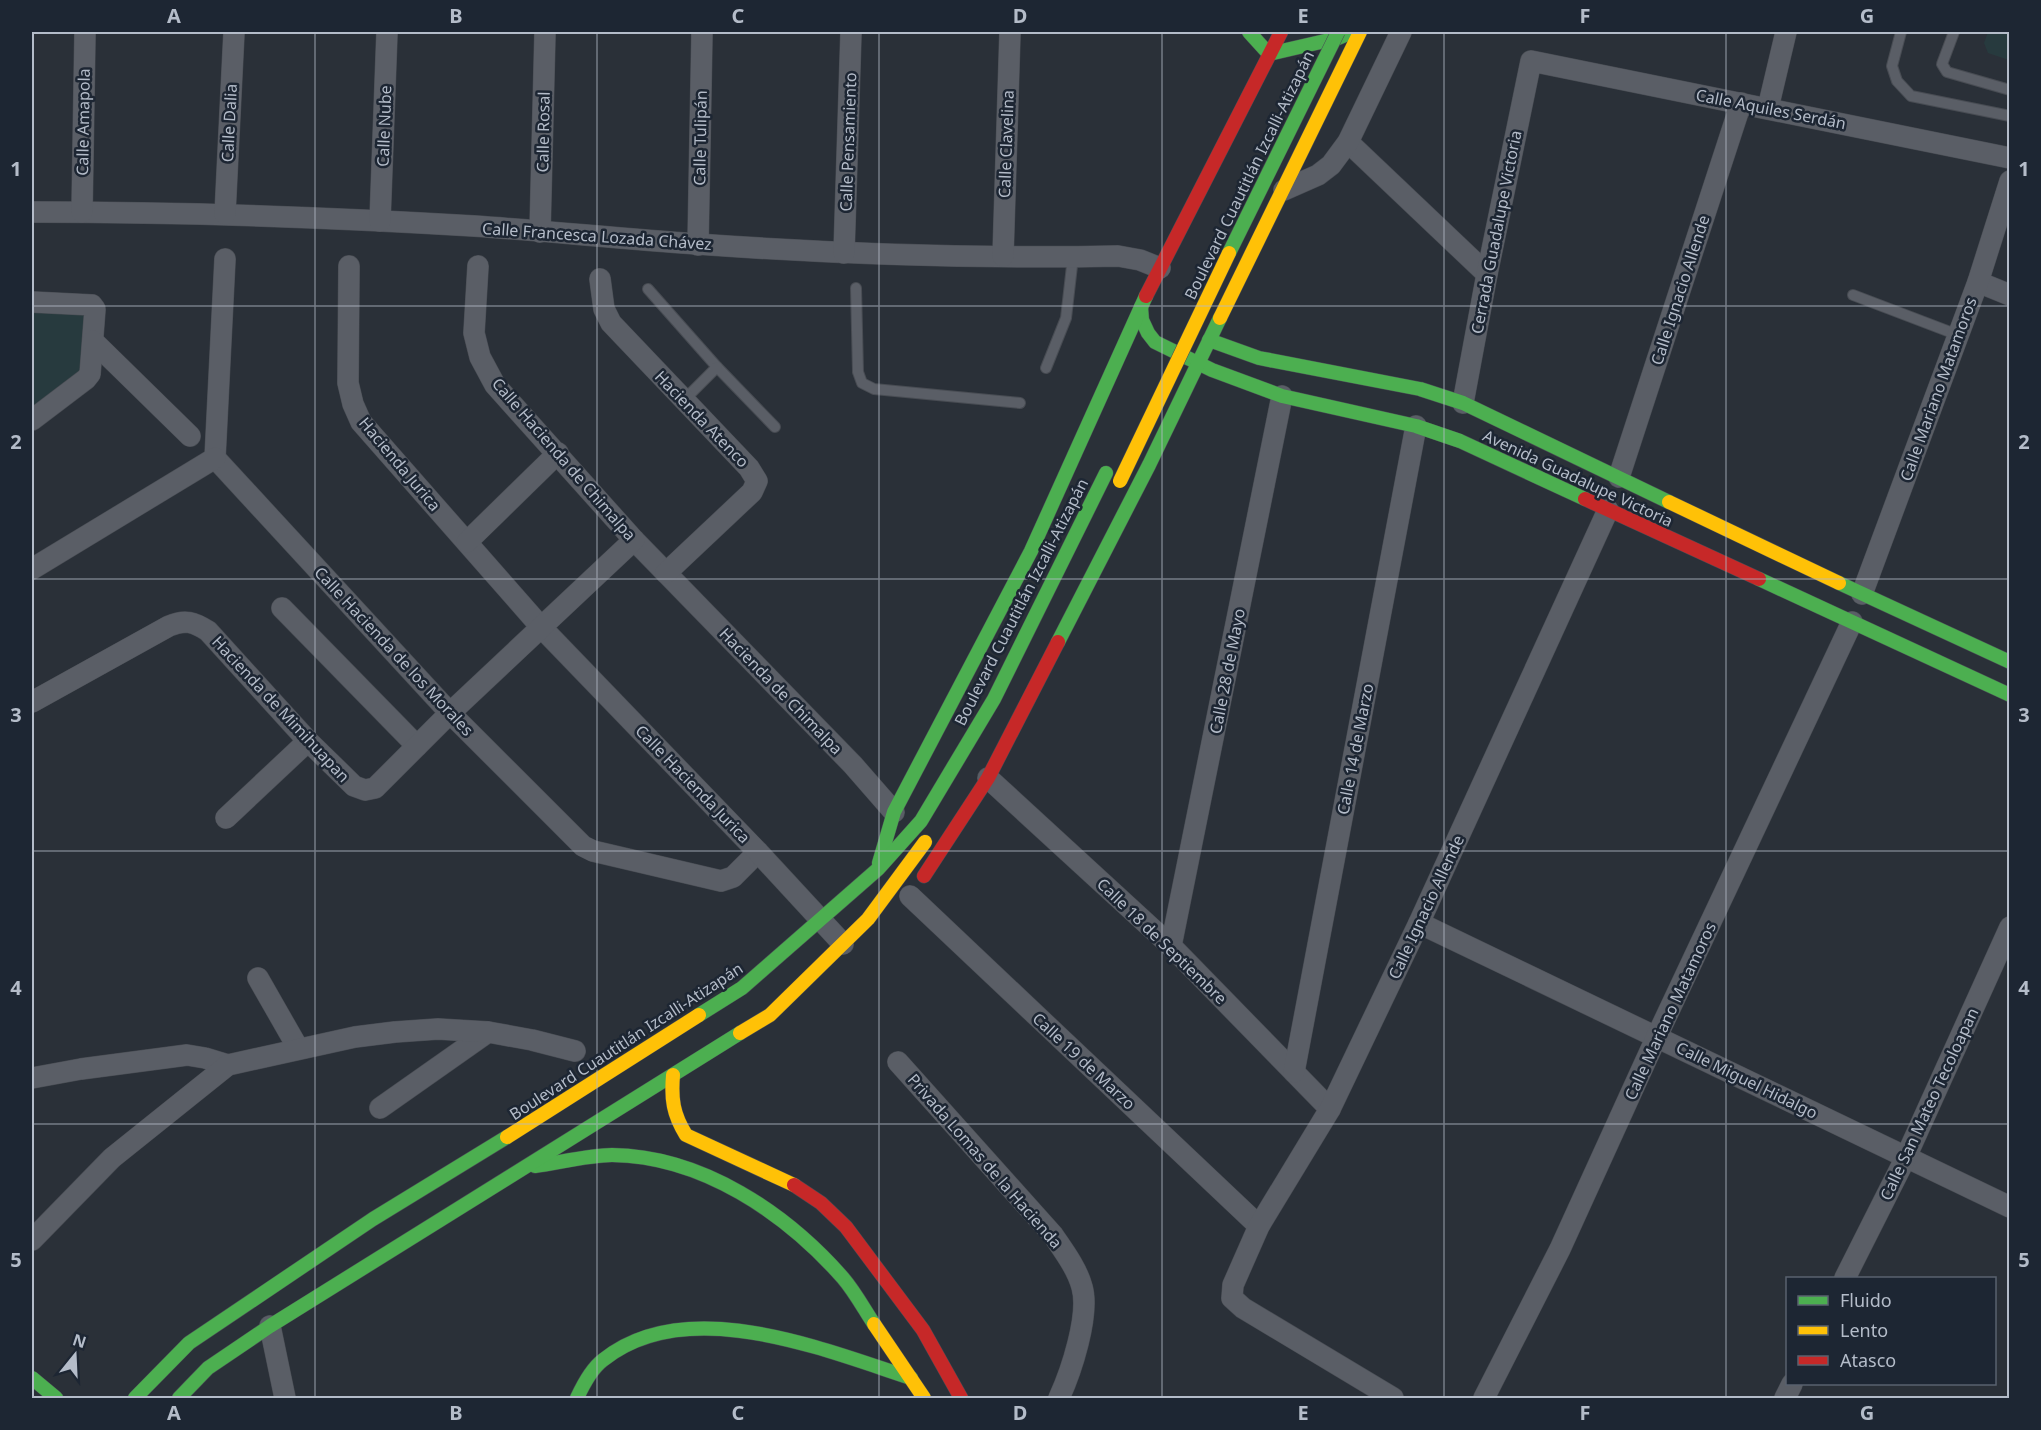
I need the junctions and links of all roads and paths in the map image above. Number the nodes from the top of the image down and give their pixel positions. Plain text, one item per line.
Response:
1 (85, 32) edge
2 (234, 32) edge
3 (387, 32) edge
4 (545, 32) edge
5 (702, 32) edge
6 (851, 32) edge
7 (1010, 32) edge
8 (1249, 32) edge
9 (1281, 32) edge
10 (1320, 32) edge
11 (1338, 32) edge
12 (1352, 32) edge
13 (1360, 32) edge
14 (1401, 32) edge
15 (1786, 32) edge
16 (1901, 32) edge
17 (1954, 32) edge
18 (1269, 54) junction
19 (1531, 61) joint
20 (1305, 63) dead end
21 (2010, 90) edge
22 (1741, 102) junction
23 (1768, 108) junction
24 (2010, 116) edge
25 (1348, 142) junction
26 (2010, 158) edge
27 (2010, 181) edge
28 (1284, 190) junction
29 (32, 212) edge
30 (82, 212) junction
31 (225, 214) junction
32 (380, 221) junction
33 (540, 232) junction
34 (698, 244) junction
35 (844, 253) junction
36 (1003, 256) junction
37 (1073, 257) junction
38 (225, 259) dead end
39 (349, 266) dead end
40 (478, 266) dead end
41 (1160, 268) junction
42 (1487, 274) junction
43 (600, 279) dead end
44 (1978, 282) junction
45 (856, 288) dead end
46 (648, 289) dead end
47 (1853, 295) dead end
48 (2010, 295) edge
49 (32, 302) edge
50 (1141, 308) junction
51 (1958, 335) junction
52 (1172, 337) dead end
53 (1209, 340) junction
54 (93, 341) junction
55 (1162, 358) dead end
56 (1198, 363) junction
57 (717, 367) junction
58 (1046, 369) dead end
59 (1282, 396) junction
60 (684, 400) junction
61 (1020, 403) dead end
62 (1463, 403) junction
63 (32, 420) edge
64 (1416, 426) junction
65 (775, 427) dead end
66 (190, 436) dead end
67 (558, 453) junction
68 (215, 458) junction
69 (1111, 463) dead end
70 (1619, 477) junction
71 (1114, 491) dead end
72 (1608, 510) junction
73 (634, 540) junction
74 (467, 542) junction
75 (32, 569) edge
76 (666, 573) junction
77 (1862, 594) junction
78 (282, 608) dead end
79 (1852, 622) junction
80 (541, 627) junction
81 (2010, 662) edge
82 (2010, 695) edge
83 (32, 702) edge
84 (450, 713) junction
85 (309, 741) junction
86 (417, 746) junction
87 (988, 778) junction
88 (894, 812) junction
89 (226, 818) dead end
90 (934, 829) dead end
91 (758, 852) junction
92 (878, 869) junction
93 (910, 896) junction
94 (821, 918) junction
95 (868, 919) junction
96 (1419, 923) junction
97 (2010, 927) edge
98 (843, 944) junction
99 (1171, 946) junction
100 (258, 978) dead end
101 (488, 1032) junction
102 (1658, 1036) junction
103 (298, 1048) junction
104 (575, 1051) dead end
105 (898, 1062) dead end
106 (228, 1065) junction
107 (1294, 1072) junction
108 (674, 1075) junction
109 (32, 1078) edge
110 (380, 1108) dead end
111 (1330, 1109) junction
112 (1906, 1157) junction
113 (523, 1168) junction
114 (2010, 1207) edge
115 (1258, 1226) junction
116 (32, 1240) edge
117 (1846, 1277) edge
118 (270, 1326) junction
119 (911, 1377) junction
120 (32, 1378) edge
121 (56, 1398) edge
122 (135, 1398) edge
123 (179, 1398) edge
124 (285, 1398) edge
125 (576, 1398) edge
126 (924, 1398) edge
127 (961, 1398) edge
128 (1059, 1398) edge
129 (1393, 1398) edge
130 (1484, 1398) edge

1 - 30 street, Calle Amapola
2 - 31 street, Calle Dalia
3 - 32 street, Calle Nube
4 - 33 street, Calle Rosal
5 - 34 street, Calle Tulipán
6 - 35 street, Calle Pensamiento
7 - 36 street, Calle Clavelina
8 - 18 main road
9 - 18 main road
10 - 20 main road, Boulevard Cuautitlán Izcalli-Atizapán
11 - 71 main road, Boulevard Cuautitlán Izcalli-Atizapán, bridge
12 - 18 main road
13 - 28 main road
14 - 25 street
15 - 23 street
16 - 24 lane
17 - 21 lane
18 - 41 main road
19 - 22 street, Calle Aquiles Serdán
19 - 42 street, Cerrada Guadalupe Victoria
22 - 23 street, Calle Aquiles Serdán
22 - 70 street, Calle Ignacio Allende
23 - 26 street, Calle Aquiles Serdán
25 - 28 street
25 - 42 street
27 - 44 street, Calle Mariano Matamoros
28 - 53 main road
29 - 30 street, Calle Francesca Lozada Chávez
30 - 31 street, Calle Francesca Lozada Chávez
31 - 32 street, Calle Francesca Lozada Chávez
32 - 33 street, Calle Francesca Lozada Chávez
33 - 34 street, Calle Francesca Lozada Chávez
34 - 35 street, Calle Francesca Lozada Chávez
35 - 36 street, Calle Francesca Lozada Chávez
36 - 37 street, Calle Francesca Lozada Chávez
37 - 41 street, Calle Francesca Lozada Chávez
37 - 58 lane
38 - 68 street
39 - 74 street, Hacienda Jurica
40 - 67 street, Calle Hacienda de Chimalpa
41 - 50 main road
42 - 62 street, Cerrada Guadalupe Victoria
43 - 60 street, Hacienda Atenco
44 - 48 street
44 - 51 street, Calle Mariano Matamoros
45 - 61 lane
46 - 57 lane
47 - 51 lane
49 - 54 street
50 - 56 main road, Avenida Guadalupe Victoria
50 - 88 main road
51 - 77 street, Calle Mariano Matamoros
52 - 55 main road
53 - 56 main road
53 - 62 main road, Avenida Guadalupe Victoria
54 - 63 street
54 - 66 street
56 - 59 main road, Avenida Guadalupe Victoria
56 - 87 main road
57 - 60 lane
57 - 65 lane
59 - 64 main road, Avenida Guadalupe Victoria
59 - 99 street, Calle 28 de Mayo
60 - 76 street, Hacienda Atenco
62 - 70 main road, Avenida Guadalupe Victoria
64 - 72 main road, Avenida Guadalupe Victoria
64 - 107 street, Calle 14 de Marzo
67 - 73 street, Calle Hacienda de Chimalpa
67 - 74 street
68 - 75 street
68 - 84 street, Calle Hacienda de los Morales
69 - 92 main road, Boulevard Cuautitlán Izcalli-Atizapán
70 - 77 main road, Avenida Guadalupe Victoria
72 - 79 main road, Avenida Guadalupe Victoria
72 - 96 street, Calle Ignacio Allende
73 - 76 street, Calle Hacienda de Chimalpa
73 - 80 street, Hacienda de Mimihuapan
74 - 80 street, Hacienda Jurica
76 - 88 street, Hacienda de Chimalpa
77 - 81 main road, Avenida Guadalupe Victoria
78 - 86 street
79 - 82 main road, Avenida Guadalupe Victoria
79 - 102 street, Calle Mariano Matamoros
80 - 84 street, Hacienda de Mimihuapan
80 - 91 street, Calle Hacienda Jurica
83 - 85 street, Hacienda de Mimihuapan
84 - 86 street, Hacienda de Mimihuapan
84 - 91 street, Calle Hacienda de los Morales
85 - 86 street, Hacienda de Mimihuapan
85 - 89 street
87 - 93 main road
87 - 99 street, Calle 18 de Septiembre
88 - 92 main road
90 - 95 main road
91 - 94 street, Calle Hacienda Jurica
92 - 94 main road, Boulevard Cuautitlán Izcalli-Atizapán
93 - 95 main road
93 - 115 street, Calle 19 de Marzo
94 - 98 street, Calle Hacienda Jurica
94 - 122 main road, Boulevard Cuautitlán Izcalli-Atizapán
95 - 98 main road
96 - 102 street, Calle Miguel Hidalgo
96 - 111 street, Calle Ignacio Allende
97 - 112 street, Calle San Mateo Tecoloapan
98 - 108 main road
99 - 107 street, Calle 18 de Septiembre
100 - 103 street
101 - 103 street
101 - 104 street
101 - 110 street
102 - 112 street, Calle Miguel Hidalgo
102 - 130 street, Calle Mariano Matamoros
103 - 106 street
105 - 128 street, Privada Lomas de la Hacienda
106 - 109 street
106 - 116 street
107 - 111 street, Calle 18 de Septiembre
108 - 113 main road
108 - 127 main road
111 - 115 street, Calle Ignacio Allende
112 - 114 street, Calle Miguel Hidalgo
112 - 117 street, Calle San Mateo Tecoloapan
113 - 118 main road
113 - 119 main road
115 - 129 street, Calle Ignacio Allende
118 - 123 main road
118 - 124 street
119 - 125 main road
119 - 126 main road
120 - 121 main road

